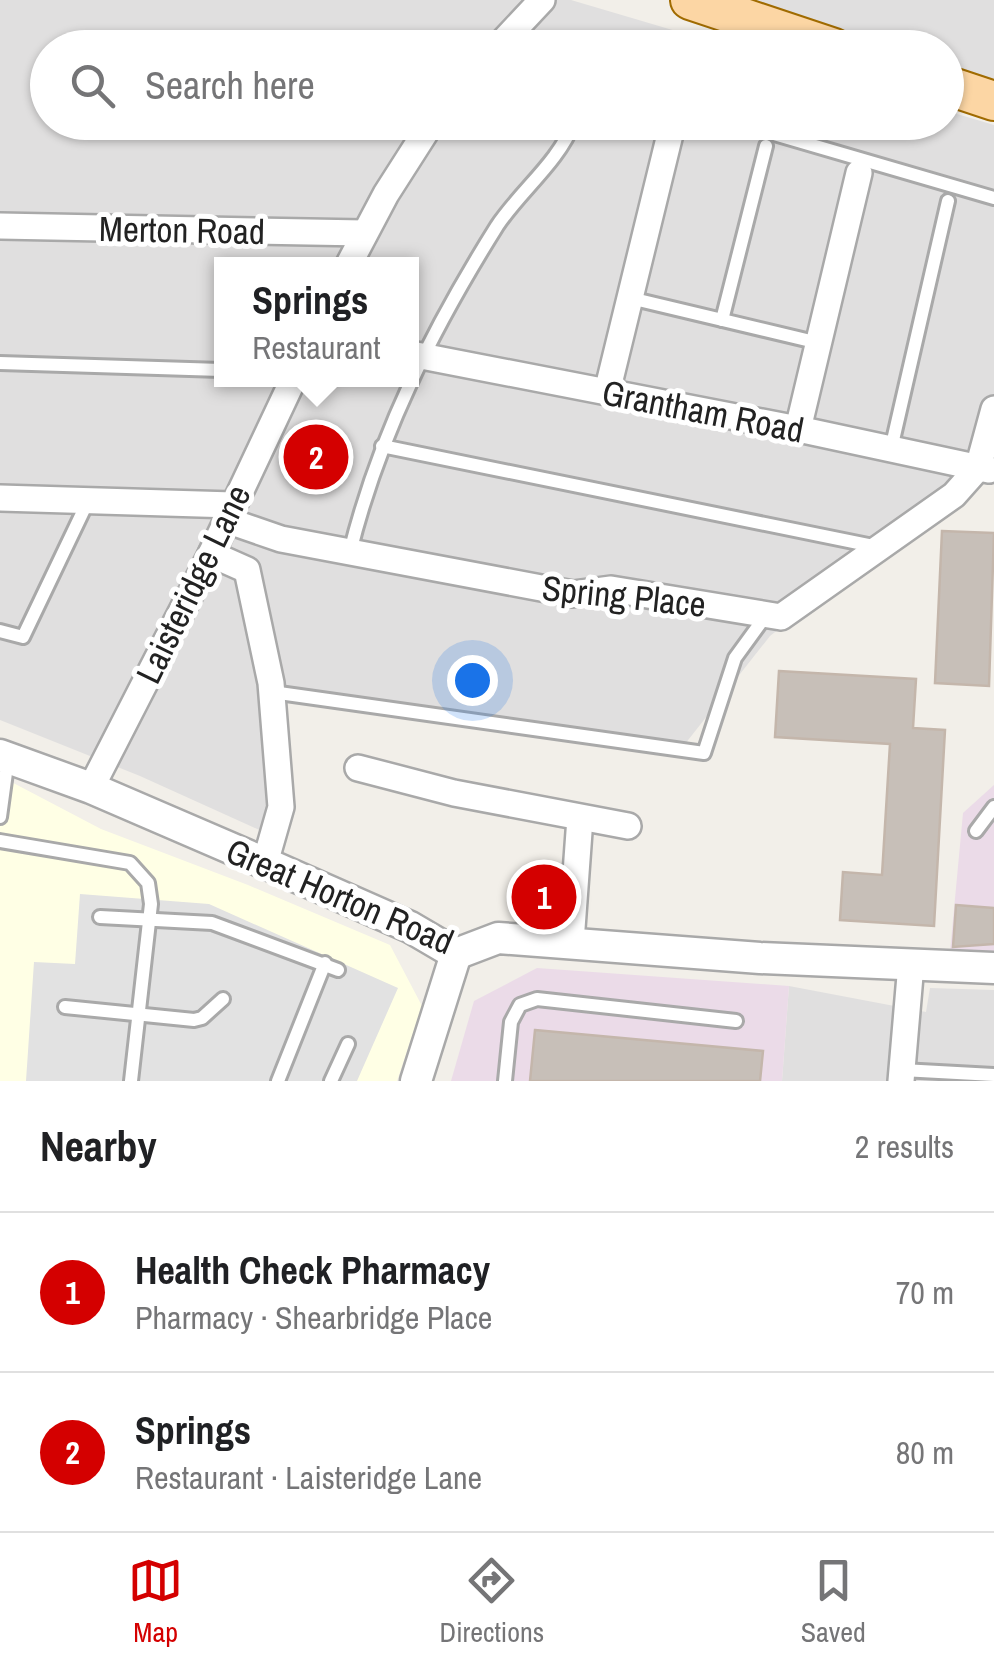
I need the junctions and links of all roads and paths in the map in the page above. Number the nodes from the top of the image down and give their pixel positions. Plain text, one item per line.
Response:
1 (542, 0) edge
2 (690, 0) edge
3 (516, 28) joint
4 (519, 30) edge
5 (780, 30) edge
6 (964, 91) edge
7 (994, 101) edge
8 (421, 140) edge
9 (565, 140) edge
10 (669, 140) edge
11 (796, 140) edge
12 (766, 146) dead end
13 (859, 173) dead end
14 (994, 198) edge
15 (948, 200) dead end
16 (0, 226) edge
17 (364, 233) junction
18 (352, 257) edge
19 (630, 298) junction
20 (722, 320) junction
21 (818, 344) junction
22 (419, 353) edge
23 (419, 355) edge
24 (0, 363) edge
25 (214, 370) edge
26 (291, 387) edge
27 (405, 387) edge
28 (607, 392) junction
29 (994, 409) edge
30 (798, 429) junction
31 (382, 446) junction
32 (891, 449) junction
33 (986, 470) edge
34 (0, 498) edge
35 (88, 501) junction
36 (230, 513) junction
37 (880, 547) junction
38 (350, 552) junction
39 (211, 554) junction
40 (767, 614) junction
41 (0, 631) edge
42 (272, 692) junction
43 (4, 757) edge
44 (358, 768) dead end
45 (91, 788) junction
46 (994, 807) edge
47 (0, 818) edge
48 (580, 818) junction
49 (628, 826) dead end
50 (976, 831) dead end
51 (0, 841) edge
52 (265, 862) junction
53 (100, 918) dead end
54 (149, 921) junction
55 (571, 942) junction
56 (456, 954) junction
57 (911, 964) junction
58 (994, 968) edge
59 (223, 999) dead end
60 (65, 1007) dead end
61 (139, 1014) junction
62 (736, 1021) dead end
63 (348, 1044) dead end
64 (902, 1075) edge
65 (994, 1075) edge
66 (131, 1081) edge
67 (278, 1081) edge
68 (331, 1081) edge
69 (416, 1081) edge
70 (505, 1081) edge

1 - 3 street
2 - 5 main road
3 - 4 lane
6 - 7 main road
8 - 17 street
9 - 22 lane
10 - 19 street
11 - 14 lane
12 - 20 lane
13 - 21 street
15 - 32 lane
16 - 17 street, Merton Road
17 - 18 street
19 - 20 lane
19 - 28 street
20 - 21 lane
21 - 30 street
23 - 28 street, Grantham Road
24 - 25 lane
26 - 36 street, Laisteridge Lane
27 - 31 lane
28 - 30 street, Grantham Road
29 - 33 street
30 - 32 street, Grantham Road
31 - 37 lane
31 - 38 lane
32 - 33 street, Grantham Road
33 - 37 street
34 - 35 street, Spring Place
35 - 36 street, Spring Place
35 - 41 lane
36 - 38 street, Spring Place
36 - 39 street, Laisteridge Lane
37 - 40 street
38 - 40 street, Spring Place
39 - 42 street
39 - 45 street, Laisteridge Lane
40 - 42 lane
42 - 52 street
43 - 45 street, Great Horton Road
43 - 47 lane
44 - 48 street
45 - 52 street, Great Horton Road
46 - 50 lane
48 - 49 street
48 - 55 street
51 - 54 lane
52 - 56 street, Great Horton Road
53 - 54 lane
54 - 61 lane
54 - 67 lane
55 - 56 street, Great Horton Road
55 - 57 street, Great Horton Road
56 - 69 street
57 - 58 street, Great Horton Road
57 - 64 street
59 - 61 lane
60 - 61 lane
61 - 66 lane
62 - 70 lane
63 - 68 lane
64 - 65 lane

